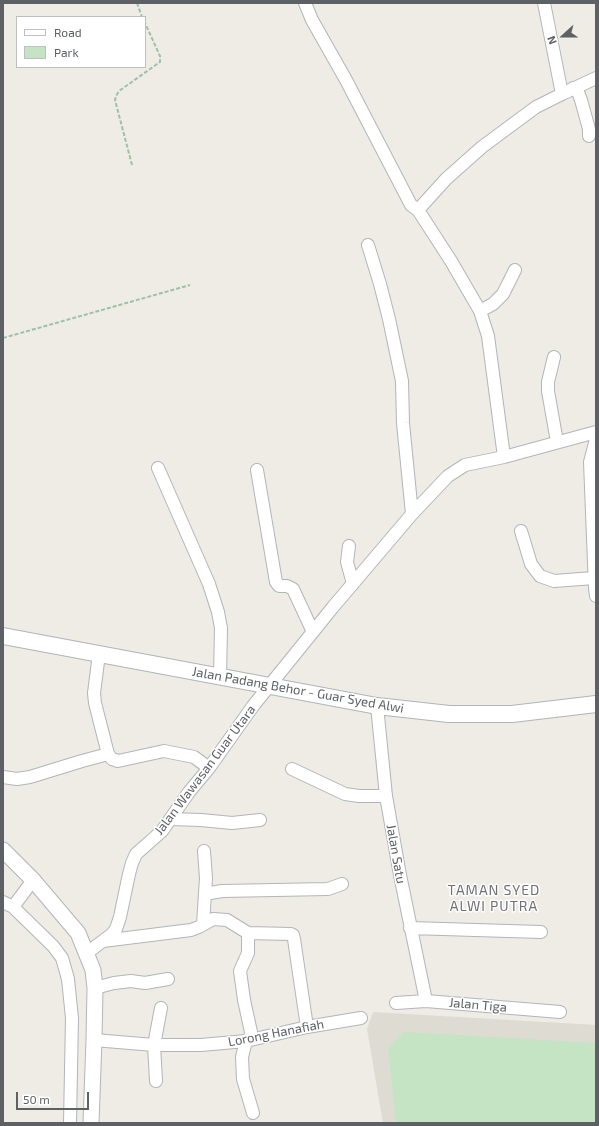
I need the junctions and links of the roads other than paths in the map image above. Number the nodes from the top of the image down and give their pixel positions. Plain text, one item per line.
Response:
1 (305, 3) edge
2 (544, 3) edge
3 (596, 78) edge
4 (573, 88) junction
5 (562, 94) junction
6 (589, 136) dead end
7 (418, 210) junction
8 (368, 245) dead end
9 (515, 270) dead end
10 (480, 311) junction
11 (554, 357) dead end
12 (596, 432) edge
13 (596, 439) edge
14 (557, 442) junction
15 (504, 456) junction
16 (158, 468) dead end
17 (257, 470) dead end
18 (412, 514) junction
19 (521, 531) dead end
20 (349, 546) dead end
21 (594, 578) junction
22 (353, 584) junction
23 (596, 596) edge
24 (313, 632) junction
25 (3, 636) edge
26 (99, 654) junction
27 (220, 677) junction
28 (268, 686) junction
29 (596, 704) edge
30 (376, 706) junction
31 (108, 754) junction
32 (209, 768) junction
33 (292, 769) dead end
34 (3, 777) edge
35 (386, 796) junction
36 (171, 819) junction
37 (260, 820) dead end
38 (3, 850) edge
39 (204, 851) dead end
40 (33, 880) junction
41 (342, 884) dead end
42 (205, 894) junction
43 (8, 904) edge
44 (203, 924) junction
45 (410, 928) junction
46 (541, 932) dead end
47 (248, 933) junction
48 (103, 941) junction
49 (87, 953) junction
50 (168, 979) dead end
51 (95, 988) junction
52 (426, 1001) junction
53 (396, 1003) dead end
54 (161, 1008) dead end
55 (560, 1012) dead end
56 (361, 1018) dead end
57 (307, 1027) junction
58 (94, 1040) junction
59 (246, 1041) junction
60 (154, 1045) junction
61 (156, 1081) dead end
62 (92, 1105) junction
63 (70, 1106) junction
64 (253, 1113) dead end
65 (70, 1123) edge
66 (92, 1123) edge

1 - 7 street
2 - 5 street
3 - 4 street
4 - 5 street
4 - 6 street
5 - 7 street
7 - 10 street
8 - 18 street
9 - 10 street
10 - 15 street
11 - 14 street
12 - 14 street, Jalan Wawasan Guar Utara
13 - 21 street
14 - 15 street, Jalan Wawasan Guar Utara
15 - 18 street, Jalan Wawasan Guar Utara
16 - 27 street
17 - 24 street
18 - 22 street, Jalan Wawasan Guar Utara
19 - 21 street
20 - 22 street
21 - 23 street
22 - 24 street, Jalan Wawasan Guar Utara
24 - 28 street, Jalan Wawasan Guar Utara
25 - 26 main road, Jalan Padang Behor - Guar Syed Alwi
26 - 27 main road, Jalan Padang Behor - Guar Syed Alwi
26 - 31 street
27 - 28 main road, Jalan Padang Behor - Guar Syed Alwi
28 - 30 main road, Jalan Padang Behor - Guar Syed Alwi
28 - 32 street, Jalan Wawasan Guar Utara
29 - 30 main road, Jalan Padang Behor - Guar Syed Alwi
30 - 35 street, Jalan Satu
31 - 32 street
31 - 34 street
32 - 36 street, Jalan Wawasan Guar Utara
33 - 35 street
35 - 45 street, Jalan Satu
36 - 37 street
36 - 48 street, Jalan Wawasan Guar Utara
38 - 40 street
39 - 42 street
40 - 43 street
40 - 49 street
41 - 42 street
42 - 44 street
43 - 63 street
44 - 47 street
44 - 48 street
45 - 46 street
45 - 52 street, Jalan Satu
47 - 57 street
47 - 59 street
48 - 49 street, Jalan Wawasan Guar Utara
49 - 51 street
50 - 51 street
51 - 58 street
52 - 53 street, Jalan Tiga
52 - 55 street, Jalan Tiga
54 - 60 street
56 - 57 street, Lorong Hanafiah
57 - 59 street, Lorong Hanafiah
58 - 60 street, Lorong Hanafiah
58 - 62 street
59 - 60 street, Lorong Hanafiah
59 - 64 street
60 - 61 street
62 - 63 street
62 - 66 street
63 - 65 street

